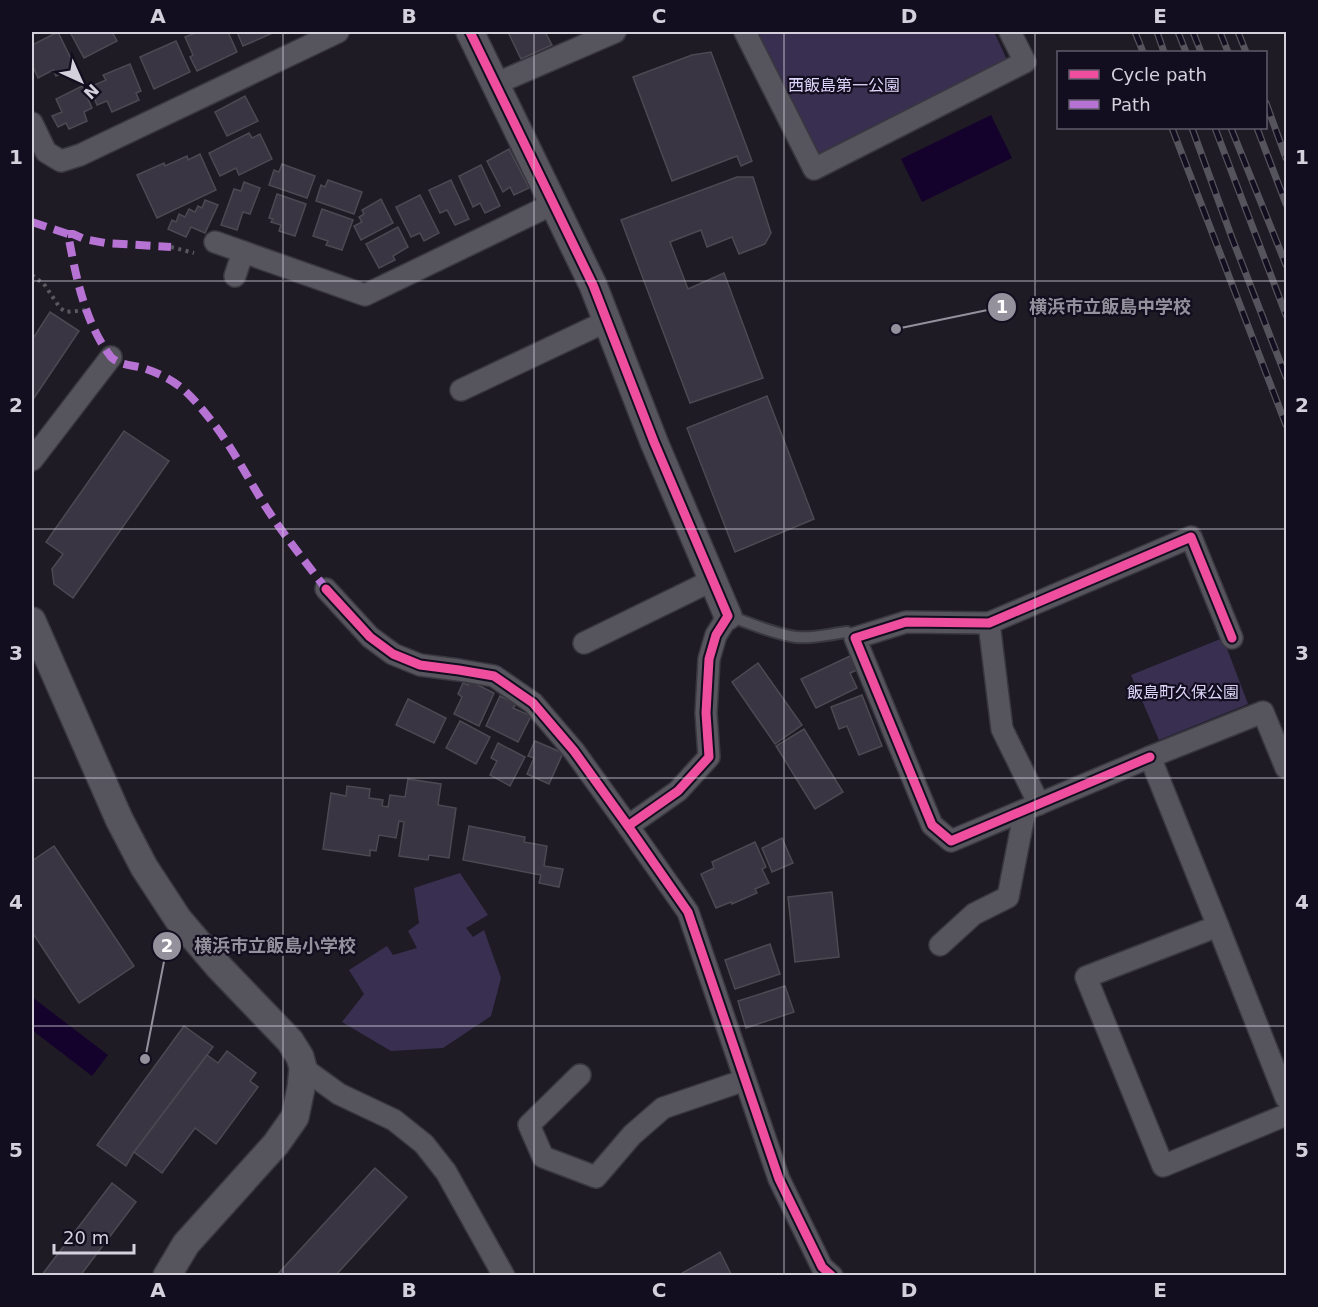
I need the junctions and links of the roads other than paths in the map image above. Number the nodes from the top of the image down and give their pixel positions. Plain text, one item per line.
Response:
1 (338, 32) edge
2 (470, 32) edge
3 (615, 32) edge
4 (745, 32) edge
5 (1010, 32) edge
6 (495, 84) junction
7 (32, 123) edge
8 (553, 204) junction
9 (215, 243) dead end
10 (243, 252) junction
11 (235, 276) dead end
12 (607, 321) junction
13 (111, 357) dead end
14 (461, 390) dead end
15 (32, 460) edge
16 (713, 579) junction
17 (326, 589) dead end
18 (728, 616) junction
19 (32, 621) edge
20 (989, 623) junction
21 (855, 638) junction
22 (1232, 638) dead end
23 (584, 644) dead end
24 (1150, 757) junction
25 (1287, 768) edge
26 (1032, 807) junction
27 (628, 826) junction
28 (1218, 926) junction
29 (940, 945) dead end
30 (303, 1068) junction
31 (580, 1075) dead end
32 (745, 1080) junction
33 (1287, 1098) edge
34 (1287, 1115) edge
35 (167, 1275) edge
36 (504, 1275) edge
37 (832, 1275) edge

1 - 7 street
2 - 6 street
3 - 6 street
4 - 5 street
6 - 8 street
8 - 10 street
8 - 12 street
9 - 10 street
10 - 11 street
12 - 14 street
12 - 16 street
13 - 15 street
16 - 18 street
16 - 23 street
17 - 27 street
18 - 21 lane
18 - 27 street
19 - 30 street
20 - 21 street
20 - 22 street
20 - 26 street
21 - 26 street
24 - 25 street
24 - 26 street
24 - 28 street
26 - 29 street
27 - 32 street
28 - 33 street
28 - 34 street
30 - 35 street
30 - 36 street
31 - 32 street
32 - 37 street

